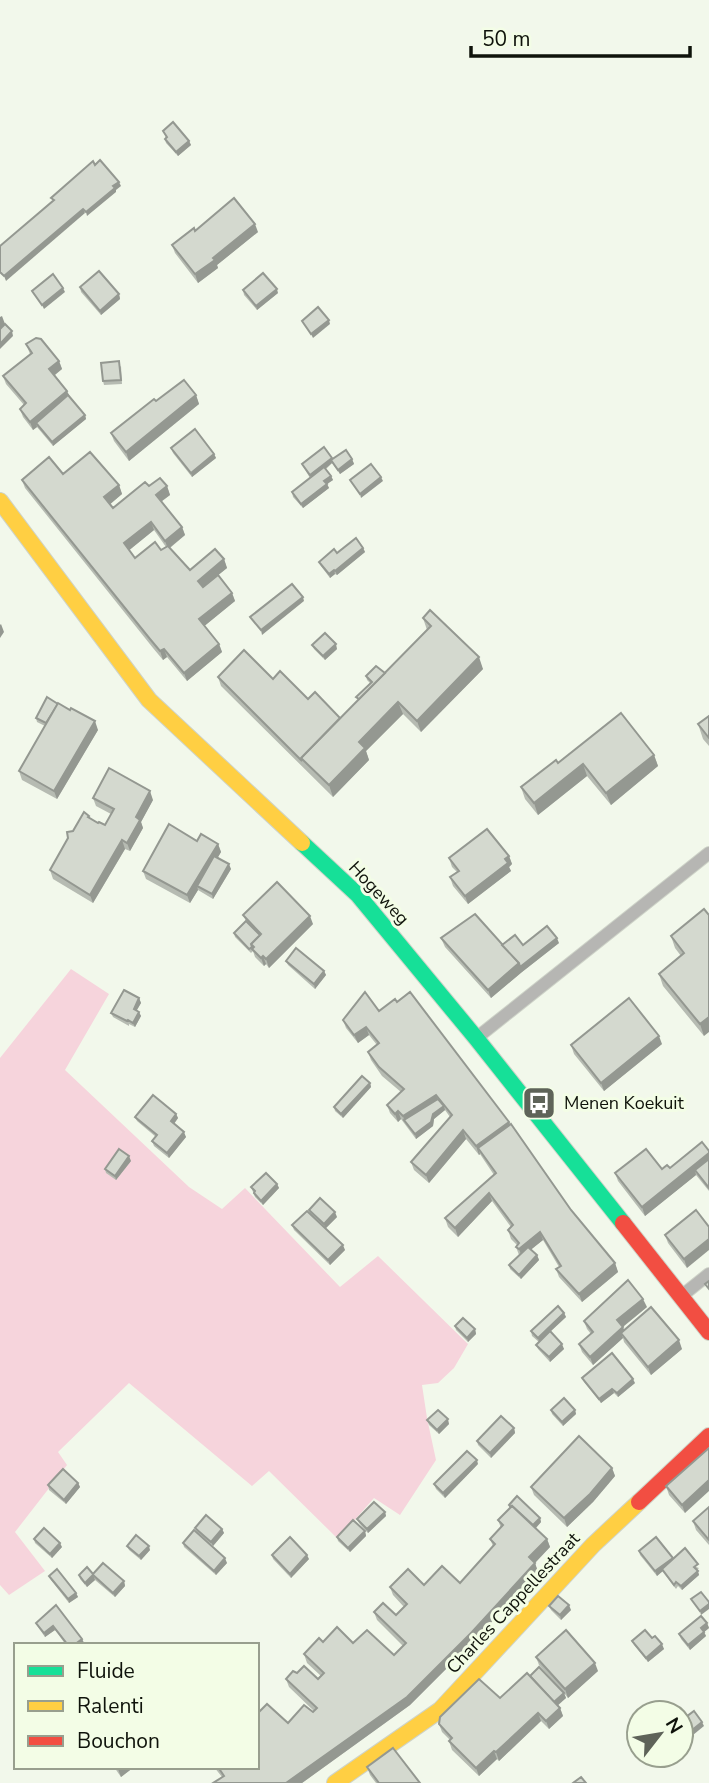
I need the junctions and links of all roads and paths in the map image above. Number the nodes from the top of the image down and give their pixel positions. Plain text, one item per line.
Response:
1 (0, 501) edge
2 (709, 853) edge
3 (476, 1038) junction
4 (709, 1274) edge
5 (681, 1296) junction
6 (709, 1332) edge
7 (709, 1436) edge
8 (335, 1783) edge

1 - 3 street, Hogeweg
2 - 3 lane
3 - 5 street, Hogeweg
4 - 5 lane
5 - 6 street, Hogeweg
7 - 8 street, Charles Cappellestraat

